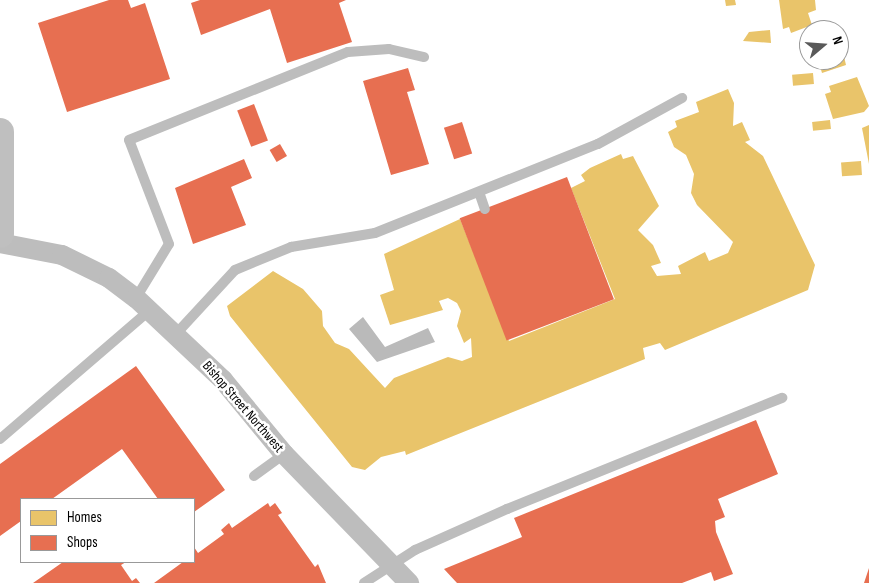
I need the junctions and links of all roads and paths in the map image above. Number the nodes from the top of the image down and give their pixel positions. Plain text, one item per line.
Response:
1 (424, 57) dead end
2 (682, 98) dead end
3 (0, 132) edge
4 (479, 192) junction
5 (485, 209) dead end
6 (0, 234) edge
7 (0, 243) edge
8 (143, 304) junction
9 (175, 335) junction
10 (782, 398) dead end
11 (0, 439) edge
12 (284, 454) junction
13 (254, 476) dead end
14 (392, 564) junction
15 (364, 583) edge
16 (408, 583) edge

1 - 8 lane
2 - 4 lane
3 - 6 main road
4 - 5 lane
4 - 9 lane
7 - 8 street, Bishop Street Northwest
8 - 9 street, Bishop Street Northwest
8 - 11 lane
9 - 12 street, Bishop Street Northwest
10 - 14 lane
12 - 13 lane
12 - 14 street, Bishop Street Northwest
14 - 15 lane
14 - 16 street, Bishop Street Northwest

